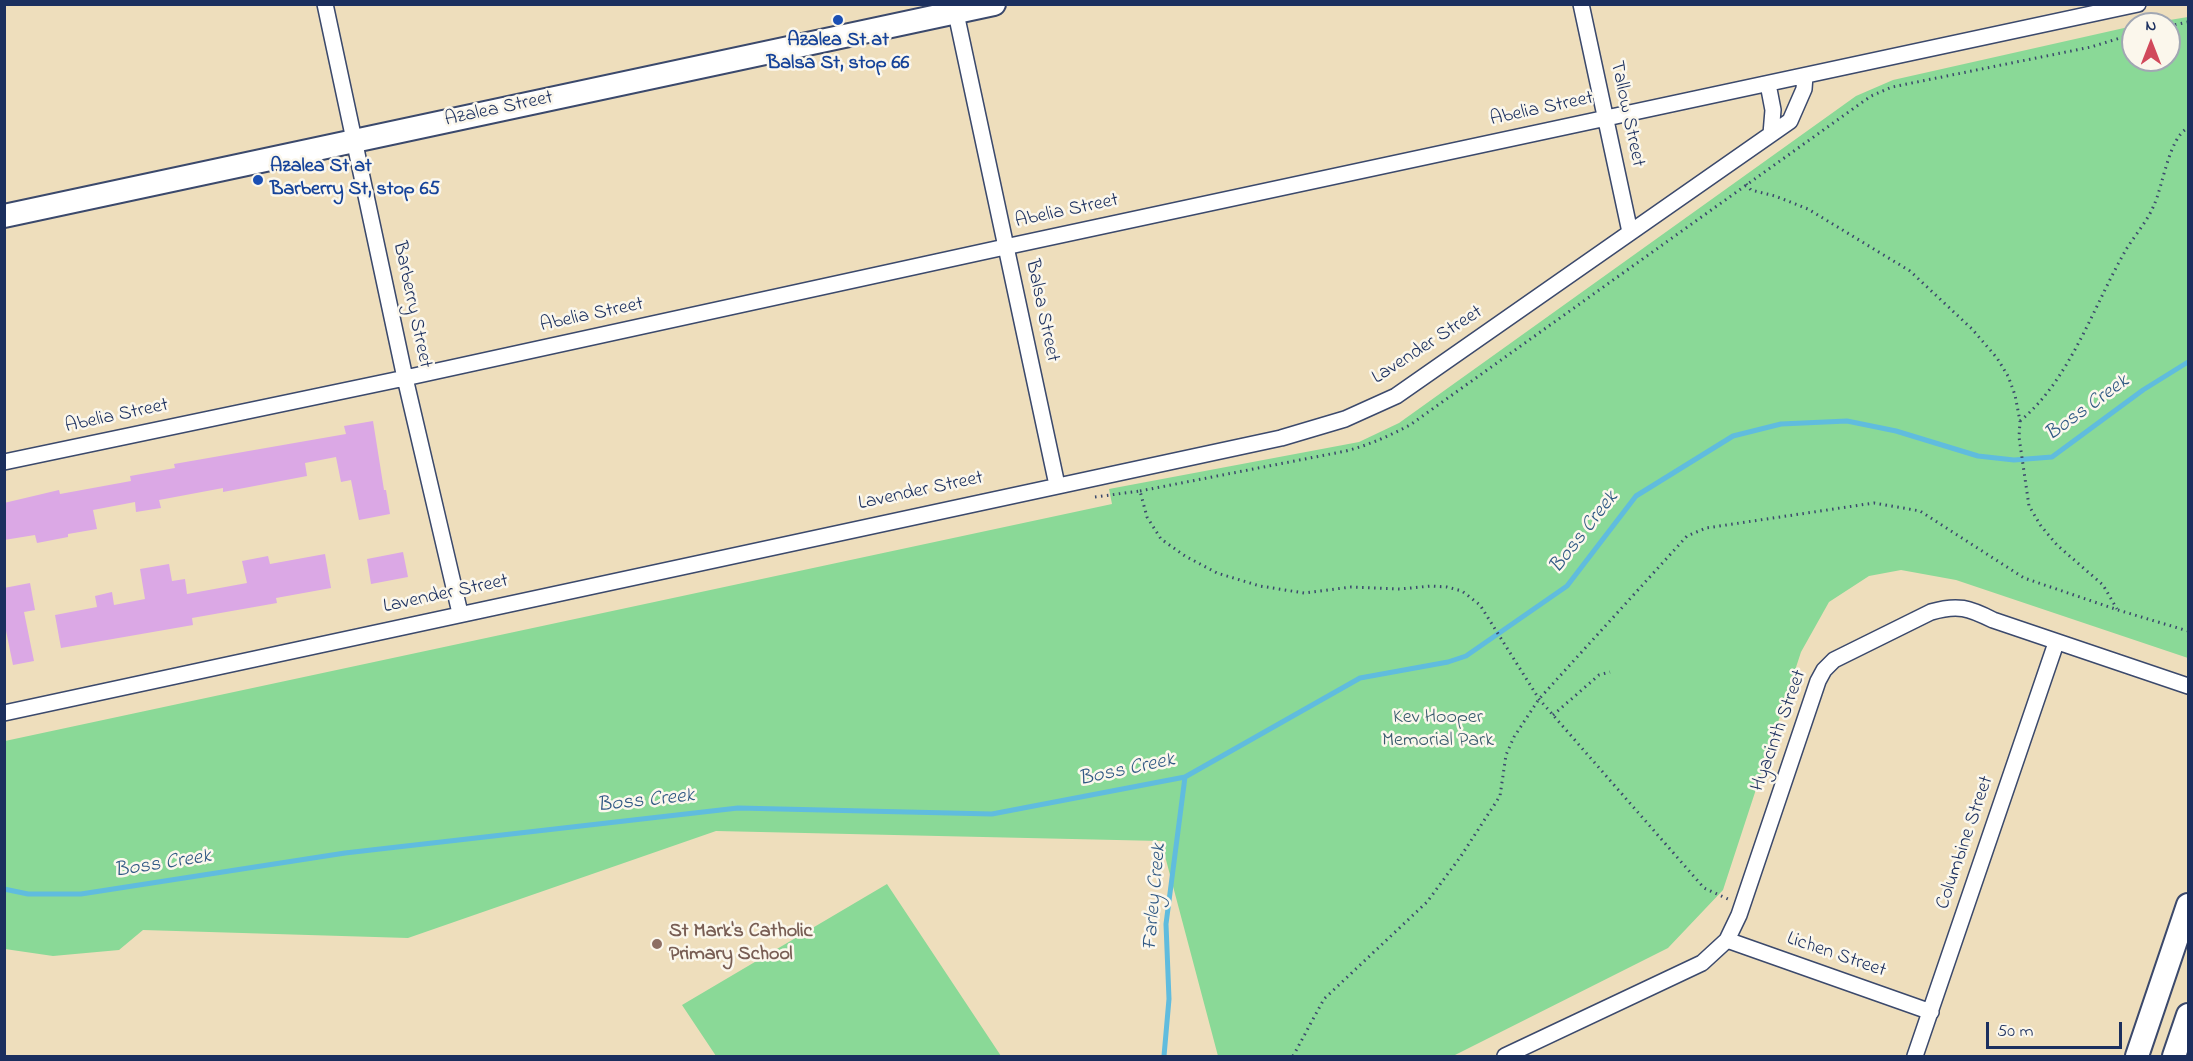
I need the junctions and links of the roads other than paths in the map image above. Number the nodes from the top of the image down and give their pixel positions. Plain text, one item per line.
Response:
1 (325, 4) edge
2 (994, 4) edge
3 (1581, 4) edge
4 (2138, 4) edge
5 (955, 9) edge
6 (1805, 76) junction
7 (1768, 84) junction
8 (1606, 118) junction
9 (1771, 134) junction
10 (354, 141) junction
11 (4, 216) edge
12 (1630, 232) junction
13 (1005, 247) junction
14 (405, 378) junction
15 (4, 462) edge
16 (1057, 484) junction
17 (460, 613) junction
18 (2056, 643) junction
19 (2188, 686) edge
20 (4, 713) edge
21 (2188, 905) edge
22 (1727, 940) junction
23 (1931, 1012) junction
24 (2188, 1015) edge
25 (1505, 1056) edge
26 (1916, 1056) edge
27 (2137, 1056) edge
28 (2174, 1056) edge

1 - 10 street, Barberry Street
2 - 5 street, Azalea Street
3 - 8 street, Tallow Street
4 - 6 street, Abelia Street
5 - 10 street, Azalea Street
5 - 13 street, Balsa Street
6 - 7 street, Abelia Street
6 - 9 street, Lavender Street
7 - 8 street, Abelia Street
7 - 9 street
8 - 12 street, Tallow Street
8 - 13 street, Abelia Street
9 - 12 street, Lavender Street
10 - 11 street, Azalea Street
10 - 14 street, Barberry Street
12 - 16 street, Lavender Street
13 - 14 street, Abelia Street
13 - 16 street, Balsa Street
14 - 15 street, Abelia Street
14 - 17 street, Barberry Street
16 - 17 street, Lavender Street
17 - 20 street, Lavender Street
18 - 19 street, Hyacinth Street
18 - 22 street, Hyacinth Street
18 - 23 street, Columbine Street
21 - 27 street
22 - 23 street, Lichen Street
22 - 25 street, Hyacinth Street
23 - 26 street, Columbine Street
24 - 28 street

